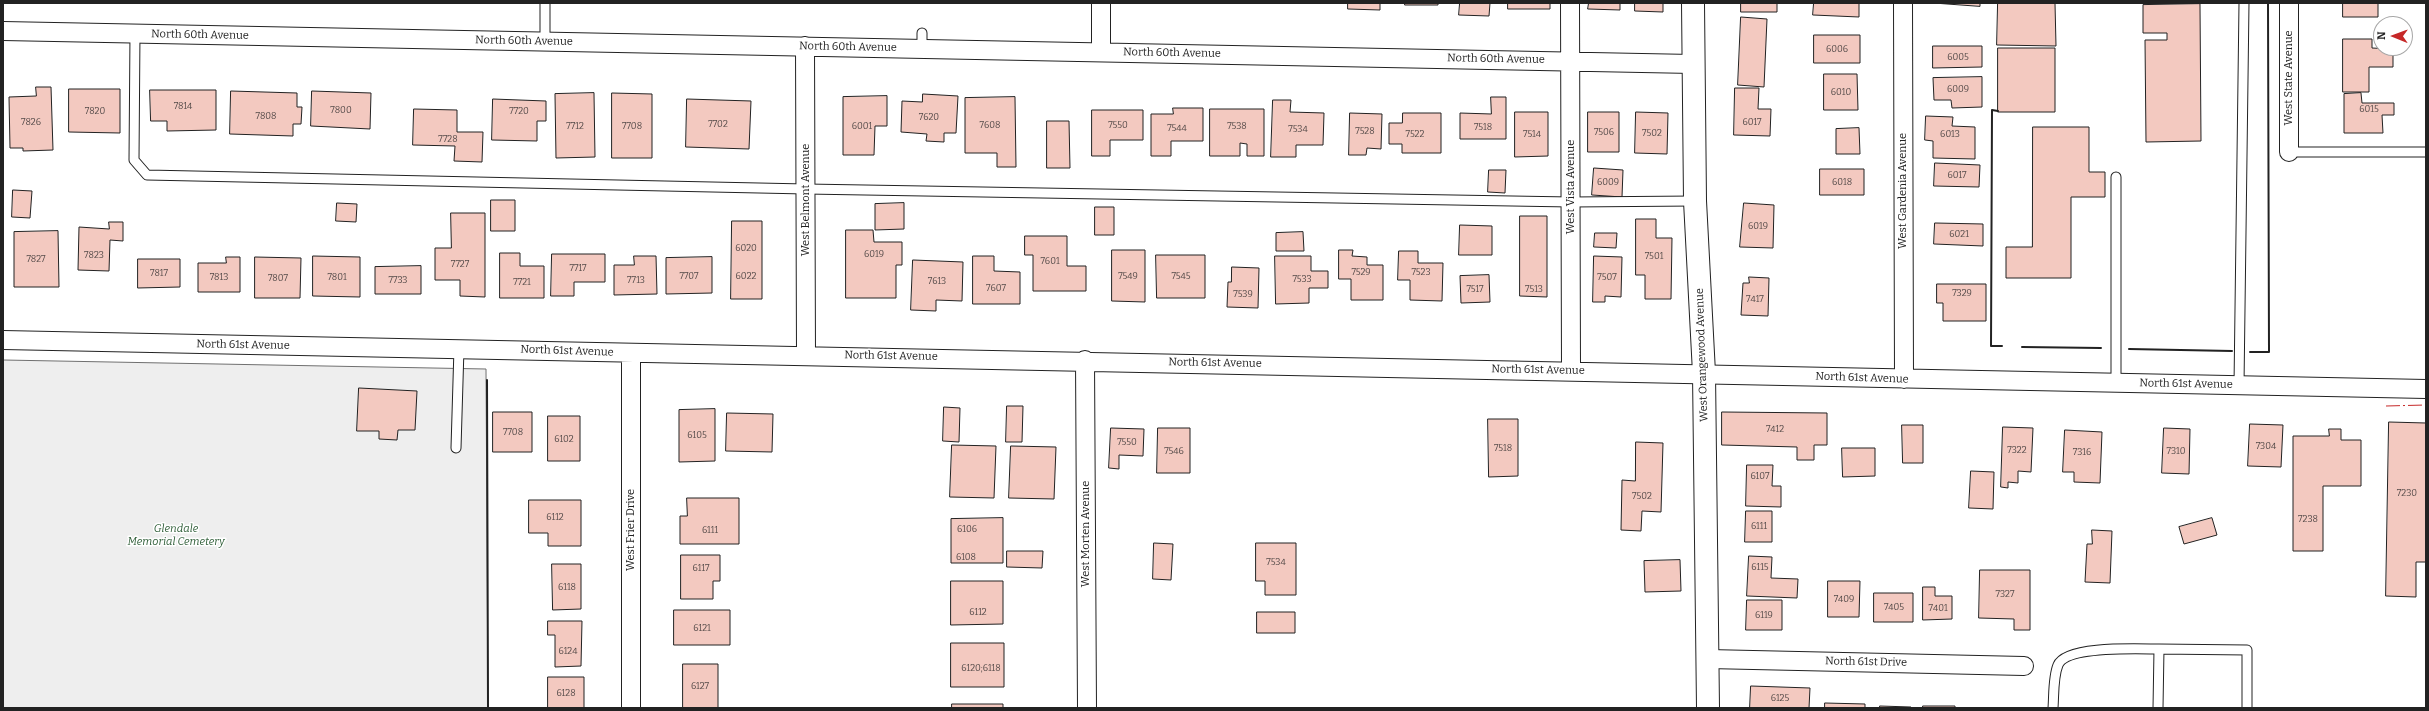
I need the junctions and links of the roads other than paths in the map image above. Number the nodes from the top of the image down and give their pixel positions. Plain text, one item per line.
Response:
1 (545, 3) edge
2 (1101, 3) edge
3 (1570, 3) edge
4 (1693, 3) edge
5 (1903, 3) edge
6 (2244, 3) edge
7 (2289, 3) edge
8 (3, 31) edge
9 (135, 33) junction
10 (545, 41) junction
11 (806, 46) junction
12 (1101, 52) junction
13 (1571, 61) junction
14 (1693, 64) junction
15 (2289, 152) joint
16 (2426, 152) edge
17 (2116, 176) dead end
18 (806, 189) junction
19 (1695, 201) junction
20 (1570, 202) junction
21 (3, 340) edge
22 (459, 348) junction
23 (631, 353) junction
24 (806, 355) junction
25 (1085, 360) junction
26 (1571, 371) junction
27 (1704, 373) junction
28 (1904, 379) junction
29 (2116, 383) junction
30 (2239, 385) junction
31 (2426, 388) edge
32 (456, 448) dead end
33 (2159, 649) junction
34 (1708, 659) junction
35 (2024, 666) dead end
36 (631, 708) edge
37 (1087, 708) edge
38 (1708, 708) edge
39 (2053, 708) edge
40 (2158, 708) edge
41 (2247, 708) edge

1 - 10 lane
2 - 12 street
3 - 13 street, West Vista Avenue
4 - 14 street, West Orangewood Avenue
5 - 28 street, West Gardenia Avenue
6 - 30 lane
7 - 15 street, West State Avenue
8 - 9 street, North 60th Avenue
9 - 10 street, North 60th Avenue
9 - 18 lane
10 - 11 street, North 60th Avenue
11 - 12 street, North 60th Avenue
11 - 18 street, West Belmont Avenue
12 - 13 street, North 60th Avenue
13 - 14 street, North 60th Avenue
13 - 20 street, West Vista Avenue
14 - 19 street, West Orangewood Avenue
15 - 16 lane
17 - 29 lane
18 - 20 lane
18 - 24 street, West Belmont Avenue
19 - 20 lane
19 - 27 street, West Orangewood Avenue
20 - 26 street, West Vista Avenue
21 - 22 street, North 61st Avenue
22 - 23 street, North 61st Avenue
22 - 32 lane
23 - 24 street, North 61st Avenue
23 - 36 street, West Frier Drive
24 - 25 street, North 61st Avenue
25 - 26 street, North 61st Avenue
25 - 37 street, West Morten Avenue
26 - 27 street, North 61st Avenue
27 - 28 street, North 61st Avenue
27 - 34 street, West Orangewood Avenue
28 - 29 street, North 61st Avenue
29 - 30 street, North 61st Avenue
30 - 31 street, North 61st Avenue
33 - 39 lane
33 - 40 lane
33 - 41 lane
34 - 35 street, North 61st Drive
34 - 38 street, West Orangewood Avenue

